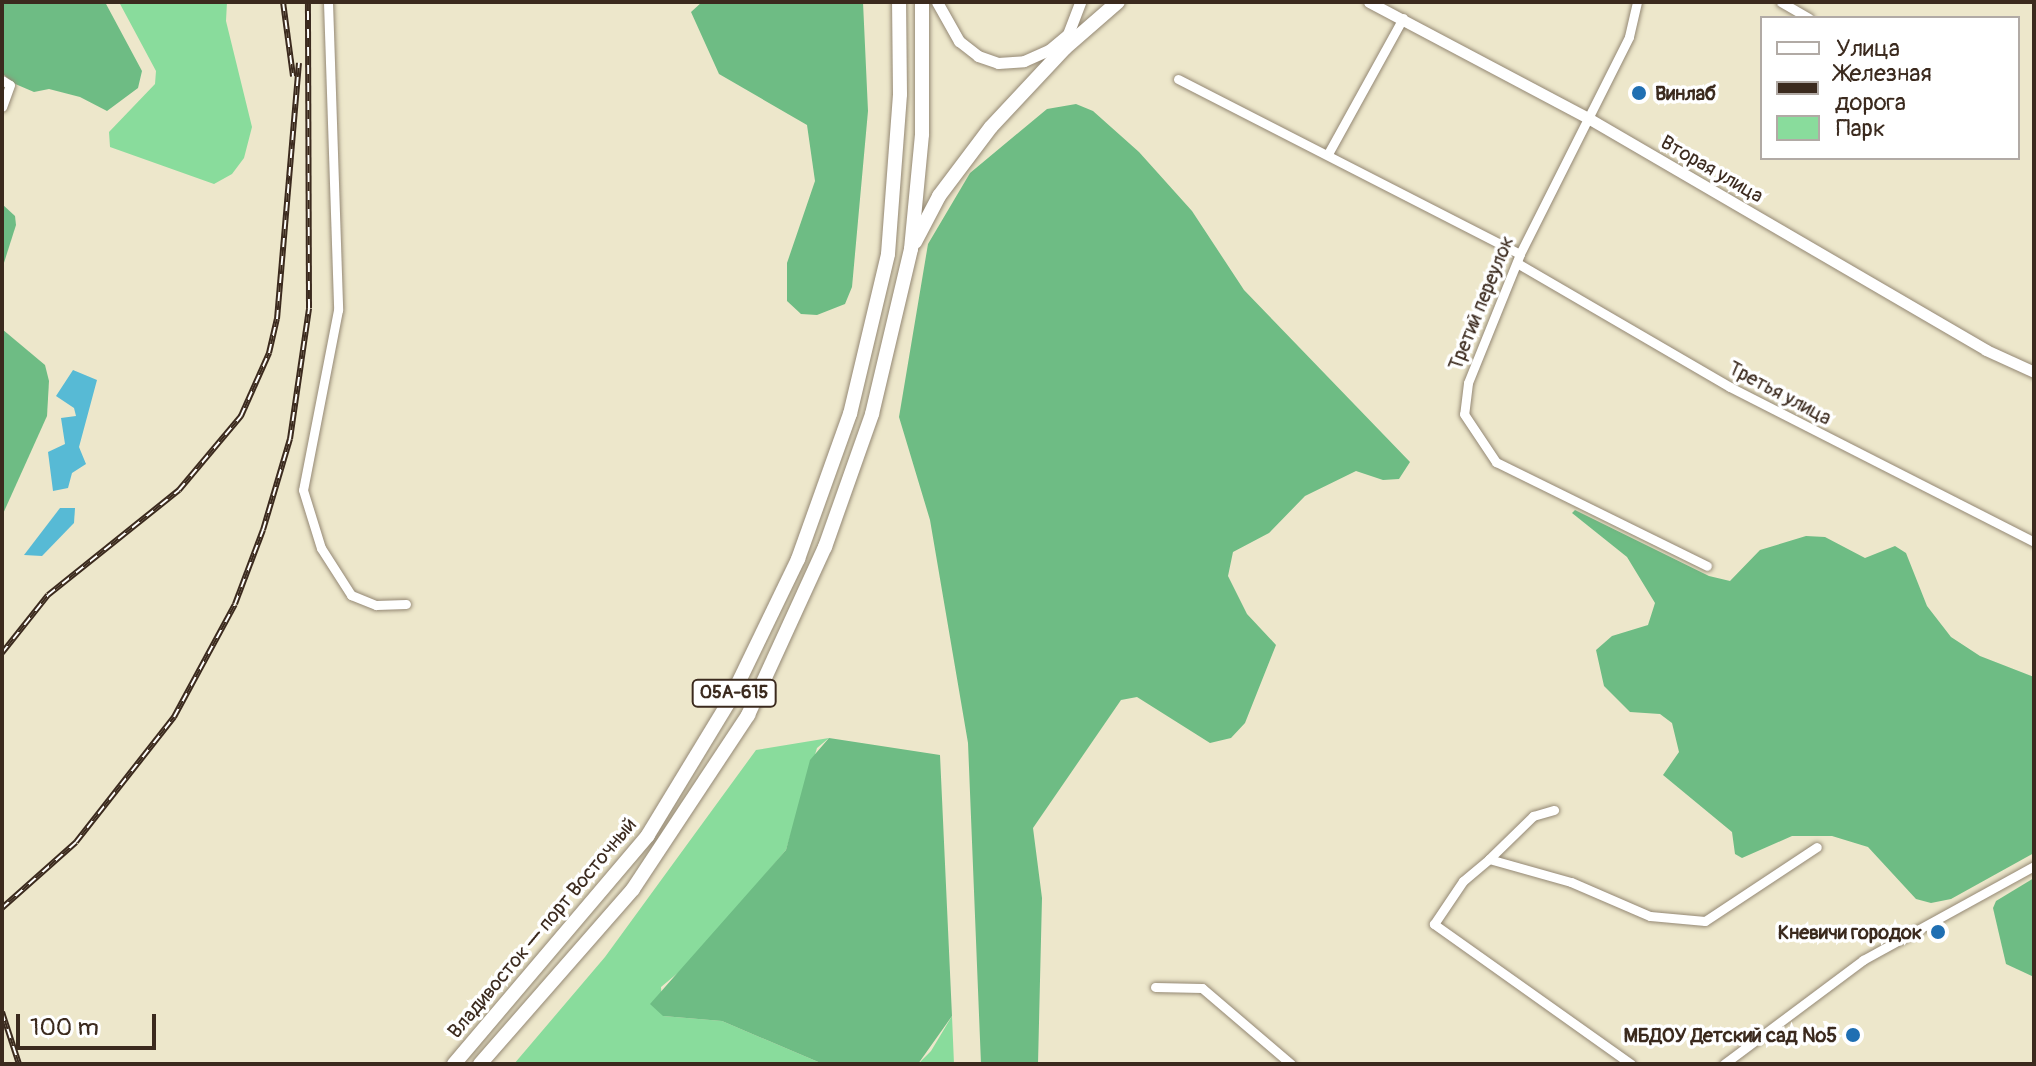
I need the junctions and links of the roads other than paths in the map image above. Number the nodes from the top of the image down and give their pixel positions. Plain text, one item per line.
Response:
1 (328, 2) edge
2 (899, 2) edge
3 (922, 2) edge
4 (937, 2) edge
5 (1080, 2) edge
6 (1118, 2) edge
7 (1369, 2) edge
8 (1637, 2) edge
9 (1781, 2) edge
10 (1806, 16) edge
11 (1403, 18) junction
12 (1178, 79) dead end
13 (2, 80) edge
14 (2, 107) edge
15 (1588, 118) junction
16 (1329, 152) junction
17 (911, 249) junction
18 (1518, 259) junction
19 (2034, 372) edge
20 (2034, 542) edge
21 (1707, 566) dead end
22 (406, 604) dead end
23 (1554, 810) dead end
24 (1817, 847) dead end
25 (1489, 859) junction
26 (2034, 866) edge
27 (1155, 987) dead end
28 (454, 1064) edge
29 (480, 1064) edge
30 (1291, 1064) edge
31 (1631, 1064) edge
32 (1724, 1064) edge

1 - 22 street
2 - 28 highway, Владивосток — порт Восточный / 05А-615
3 - 17 highway, Владивосток — порт Восточный / 05А-615
4 - 5 main road
6 - 17 highway
7 - 11 main road, Вторая улица
8 - 15 street, Третий переулок
9 - 10 street
11 - 15 main road, Вторая улица
11 - 16 street
12 - 16 street, Третья улица
13 - 14 street
15 - 18 street, Третий переулок
15 - 19 main road, Вторая улица
16 - 18 street, Третья улица
17 - 29 highway, Владивосток — порт Восточный / 05А-615
18 - 20 street, Третья улица
18 - 21 street, Третий переулок
23 - 25 street
24 - 25 street
25 - 31 street
26 - 32 street
27 - 30 street

